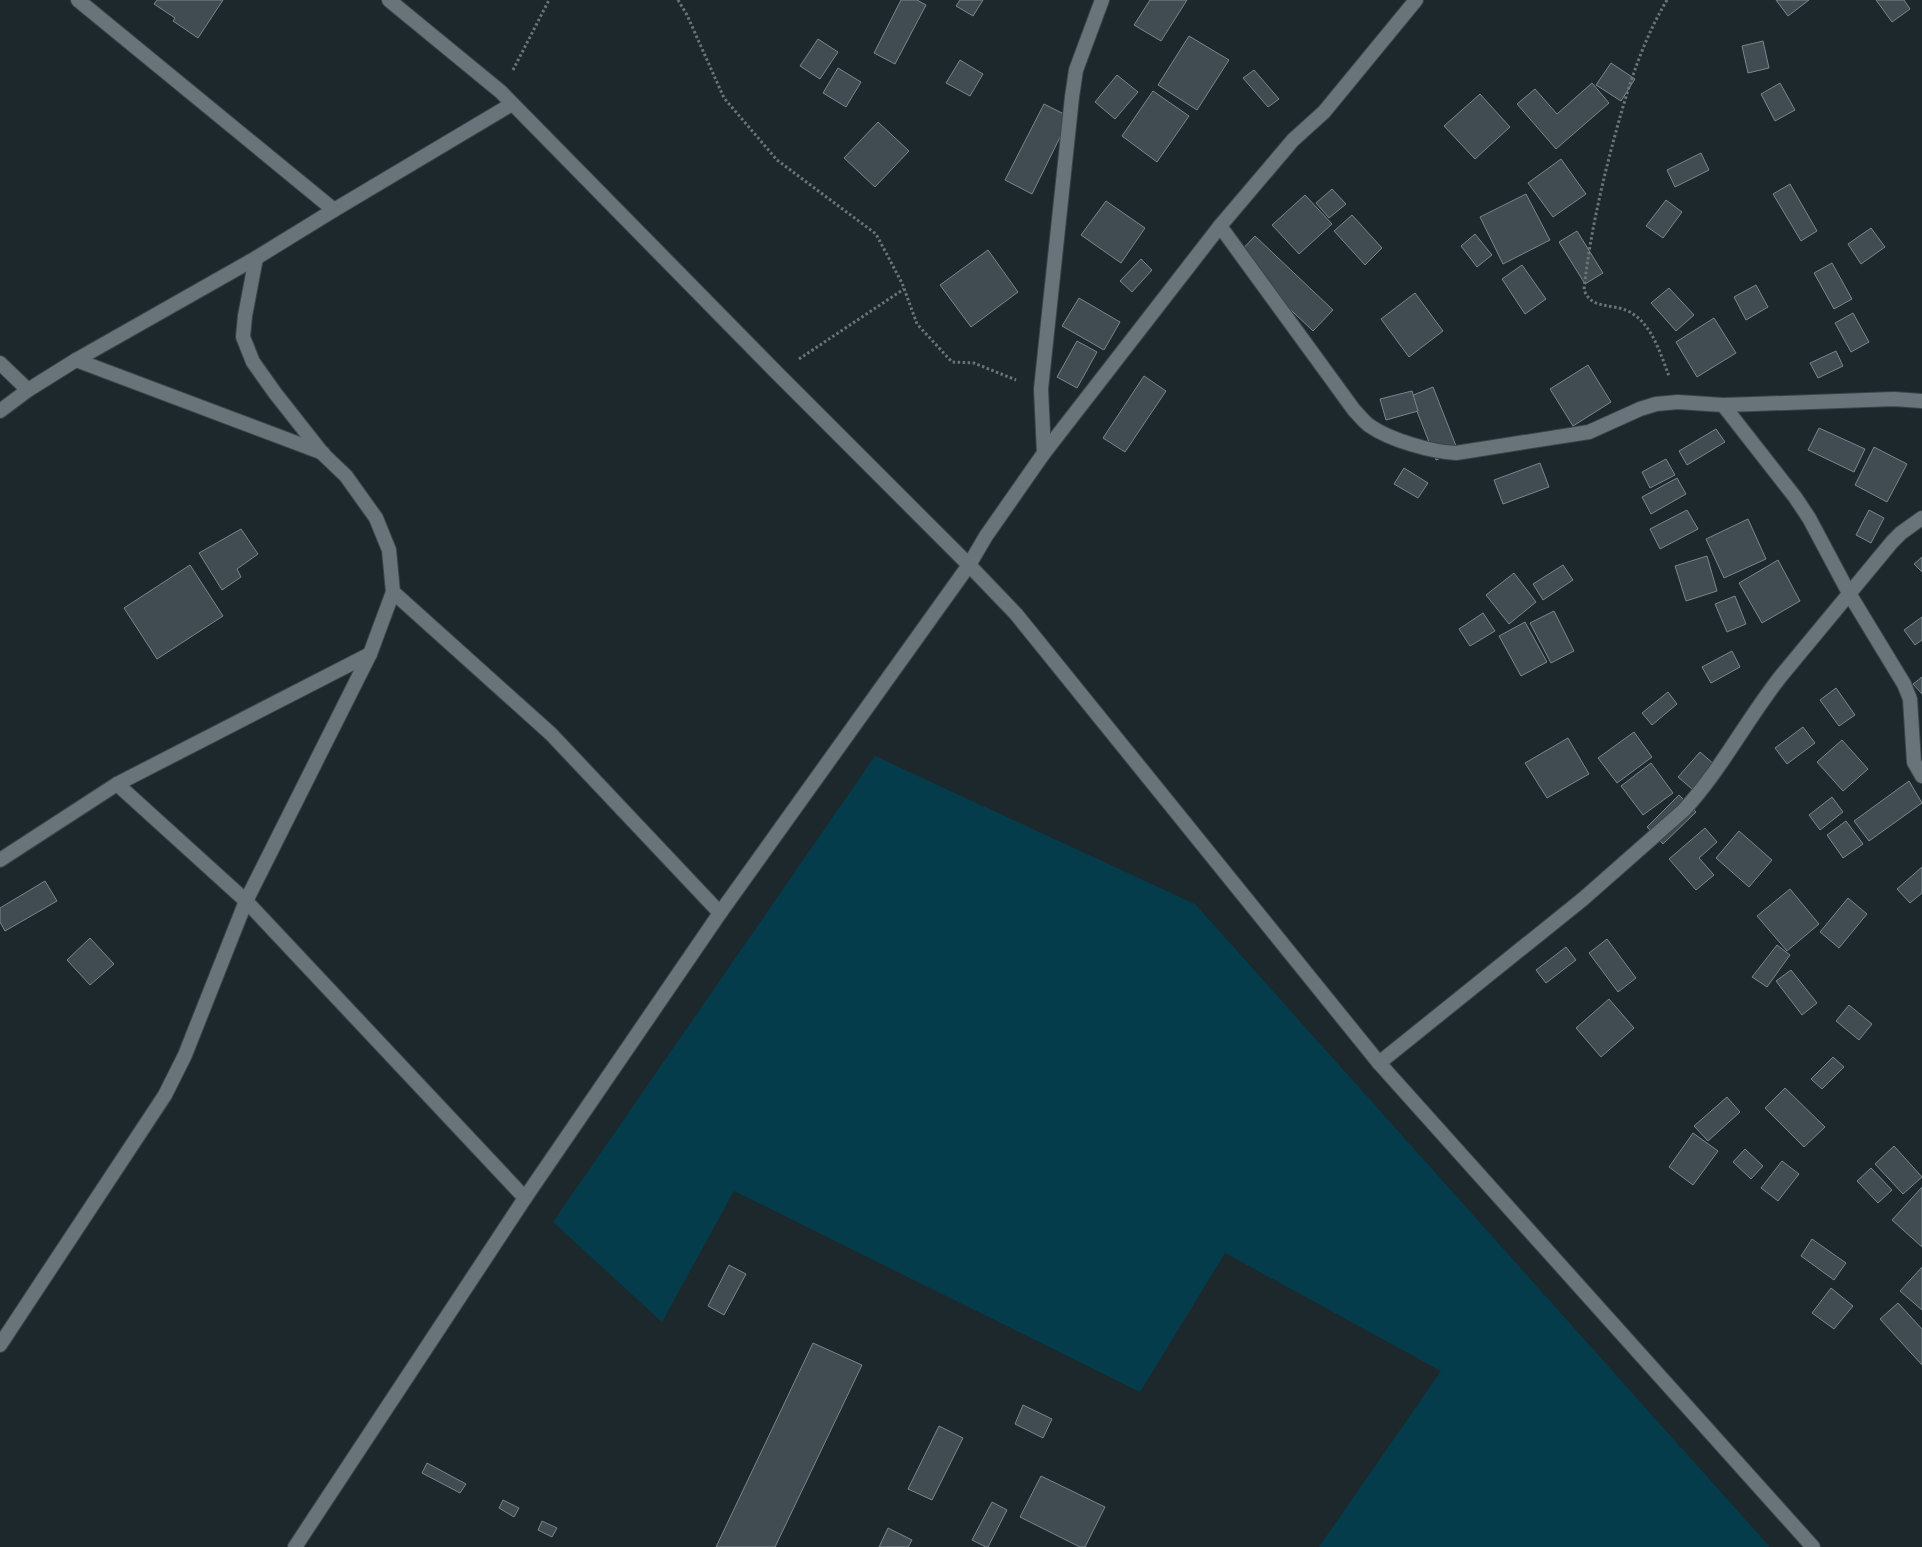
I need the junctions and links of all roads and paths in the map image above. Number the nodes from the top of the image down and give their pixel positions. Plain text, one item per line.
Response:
1 (78, 0) edge
2 (390, 0) edge
3 (548, 0) edge
4 (678, 0) edge
5 (1102, 0) edge
6 (1416, 0) edge
7 (1667, 0) edge
8 (501, 92) junction
9 (512, 104) junction
10 (334, 210) junction
11 (1220, 226) junction
12 (256, 258) junction
13 (904, 288) junction
14 (76, 360) junction
15 (0, 363) edge
16 (777, 373) junction
17 (28, 390) junction
18 (1041, 390) junction
19 (1922, 401) edge
20 (1678, 402) junction
21 (1723, 405) junction
22 (0, 411) edge
23 (1044, 453) junction
24 (323, 454) junction
25 (1922, 518) edge
26 (969, 565) junction
27 (393, 592) junction
28 (1850, 595) junction
29 (370, 654) junction
30 (1922, 776) edge
31 (117, 784) junction
32 (0, 860) edge
33 (246, 901) junction
34 (720, 913) junction
35 (1379, 1063) junction
36 (525, 1198) junction
37 (0, 1344) edge
38 (295, 1547) edge
39 (1813, 1547) edge

1 - 10 street
2 - 8 street
3 - 8 path
4 - 13 path
5 - 18 street
6 - 11 street
7 - 20 path
8 - 9 street
9 - 10 street
9 - 16 street
10 - 12 street
11 - 20 street
11 - 23 street
12 - 14 street
12 - 24 street
13 - 16 path
13 - 18 path
14 - 17 street
14 - 24 street
15 - 17 street
16 - 26 street
17 - 22 street
18 - 23 street
19 - 21 street
20 - 21 street
21 - 28 street
23 - 26 street
24 - 27 street
25 - 28 street
26 - 34 street
26 - 35 street
27 - 29 street
27 - 34 street
28 - 30 street
28 - 35 street
29 - 31 street
29 - 33 street
31 - 32 street
31 - 33 street
33 - 36 street
33 - 37 street
34 - 36 street
35 - 39 street
36 - 38 street

